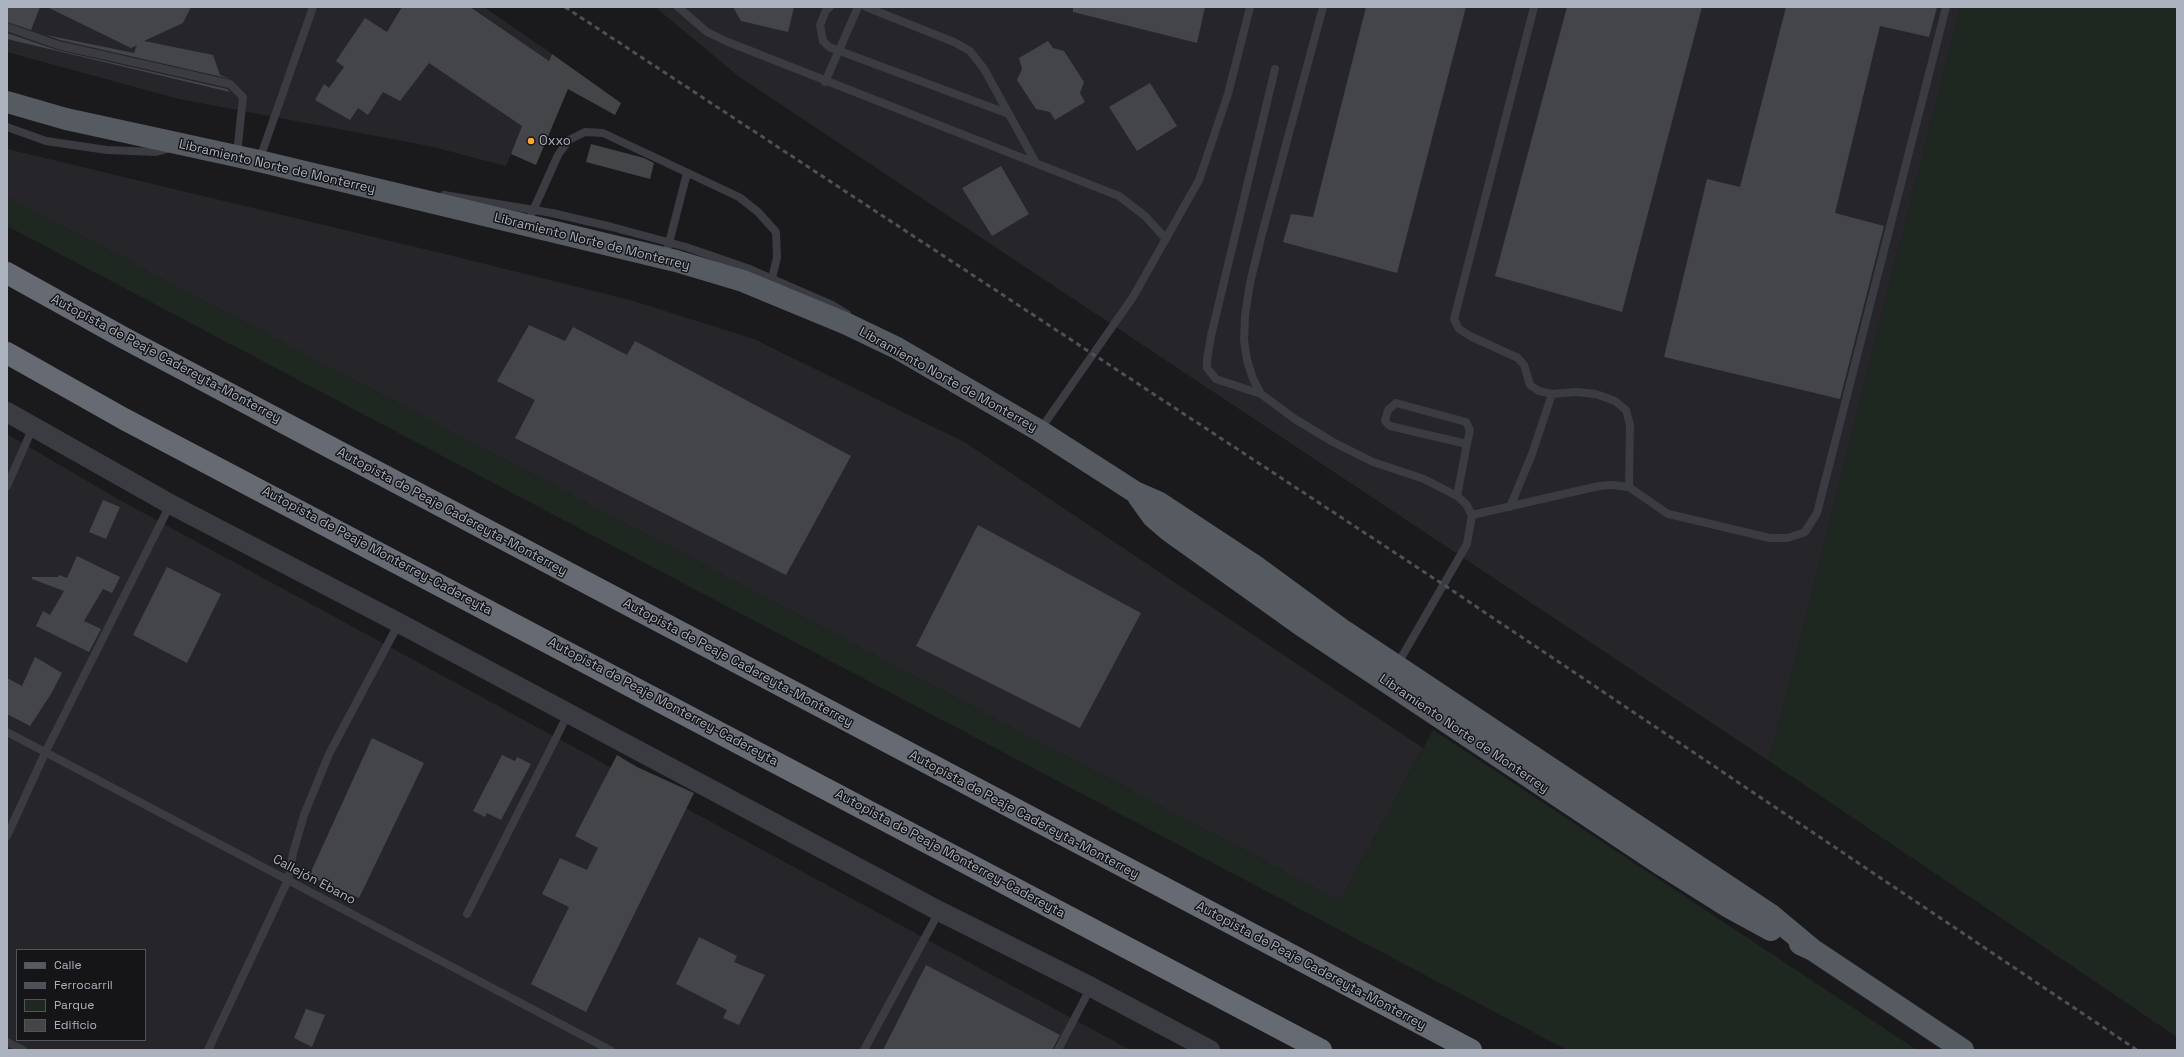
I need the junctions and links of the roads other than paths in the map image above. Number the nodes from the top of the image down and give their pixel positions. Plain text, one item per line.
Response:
1 (313, 7) edge
2 (678, 7) edge
3 (830, 7) edge
4 (858, 7) edge
5 (866, 7) edge
6 (1250, 7) edge
7 (1323, 7) edge
8 (1534, 7) edge
9 (1946, 7) edge
10 (7, 27) edge
11 (838, 51) junction
12 (1275, 69) dead end
13 (825, 82) junction
14 (7, 102) edge
15 (1009, 114) junction
16 (7, 127) edge
17 (184, 145) junction
18 (236, 156) junction
19 (259, 161) junction
20 (1036, 163) junction
21 (687, 173) junction
22 (349, 182) junction
23 (530, 217) junction
24 (1166, 239) junction
25 (667, 251) junction
26 (7, 272) edge
27 (770, 285) junction
28 (7, 353) edge
29 (1261, 394) junction
30 (1552, 394) junction
31 (7, 412) edge
32 (33, 427) junction
33 (1040, 431) junction
34 (1467, 444) junction
35 (7, 486) edge
36 (1629, 487) junction
37 (1135, 492) junction
38 (1457, 496) junction
39 (170, 504) junction
40 (1510, 507) junction
41 (1472, 515) junction
42 (1258, 595) junction
43 (399, 623) junction
44 (1396, 665) junction
45 (568, 713) junction
46 (7, 732) edge
47 (45, 753) junction
48 (1533, 780) junction
49 (7, 836) edge
50 (288, 880) junction
51 (939, 911) junction
52 (467, 914) dead end
53 (1812, 950) junction
54 (1091, 987) junction
55 (7, 1042) edge
56 (23, 1050) edge
57 (208, 1050) edge
58 (610, 1050) edge
59 (864, 1050) edge
60 (1058, 1050) edge
61 (1210, 1050) edge
62 (1321, 1050) edge
63 (1471, 1050) edge
64 (1962, 1050) edge

1 - 19 lane
2 - 13 lane
3 - 11 lane
4 - 11 lane
5 - 15 lane
6 - 24 lane
7 - 29 lane
8 - 30 lane
9 - 36 lane
10 - 18 lane
11 - 13 lane
11 - 15 lane
12 - 29 lane
13 - 20 lane
14 - 17 main road, Libramiento Norte de Monterrey
15 - 20 lane
16 - 17 lane
17 - 18 main road, Libramiento Norte de Monterrey
18 - 19 main road, Libramiento Norte de Monterrey
19 - 22 main road, Libramiento Norte de Monterrey
20 - 24 lane
21 - 23 lane
21 - 25 lane
21 - 27 lane
22 - 23 main road, Libramiento Norte de Monterrey
22 - 23 lane
23 - 25 main road, Libramiento Norte de Monterrey
24 - 33 lane
25 - 27 main road, Libramiento Norte de Monterrey
26 - 63 highway, Autopista de Peaje Cadereyta-Monterrey
27 - 33 main road, Libramiento Norte de Monterrey
28 - 62 highway, Autopista de Peaje Monterrey-Cadereyta
29 - 38 lane
30 - 36 lane
30 - 40 lane
31 - 32 street
32 - 35 lane
32 - 39 street
33 - 37 main road, Libramiento Norte de Monterrey
34 - 34 lane
34 - 38 lane
36 - 40 lane
37 - 42 main road, Libramiento Norte de Monterrey
37 - 44 main road, Libramiento Norte de Monterrey
38 - 41 lane
39 - 43 street
39 - 47 lane
40 - 41 lane
41 - 44 lane
42 - 44 main road
42 - 48 main road, Libramiento Norte de Monterrey
43 - 45 street
43 - 50 lane
44 - 48 main road
44 - 53 main road, Libramiento Norte de Monterrey
45 - 51 street
45 - 52 lane
46 - 47 lane, Callejón Ebano
47 - 49 lane
47 - 50 lane, Callejón Ebano
48 - 53 main road, Libramiento Norte de Monterrey
50 - 57 lane
50 - 58 lane, Callejón Ebano
51 - 54 street
51 - 59 lane
53 - 64 main road, Libramiento Norte de Monterrey
54 - 60 lane
54 - 61 street
55 - 56 lane

